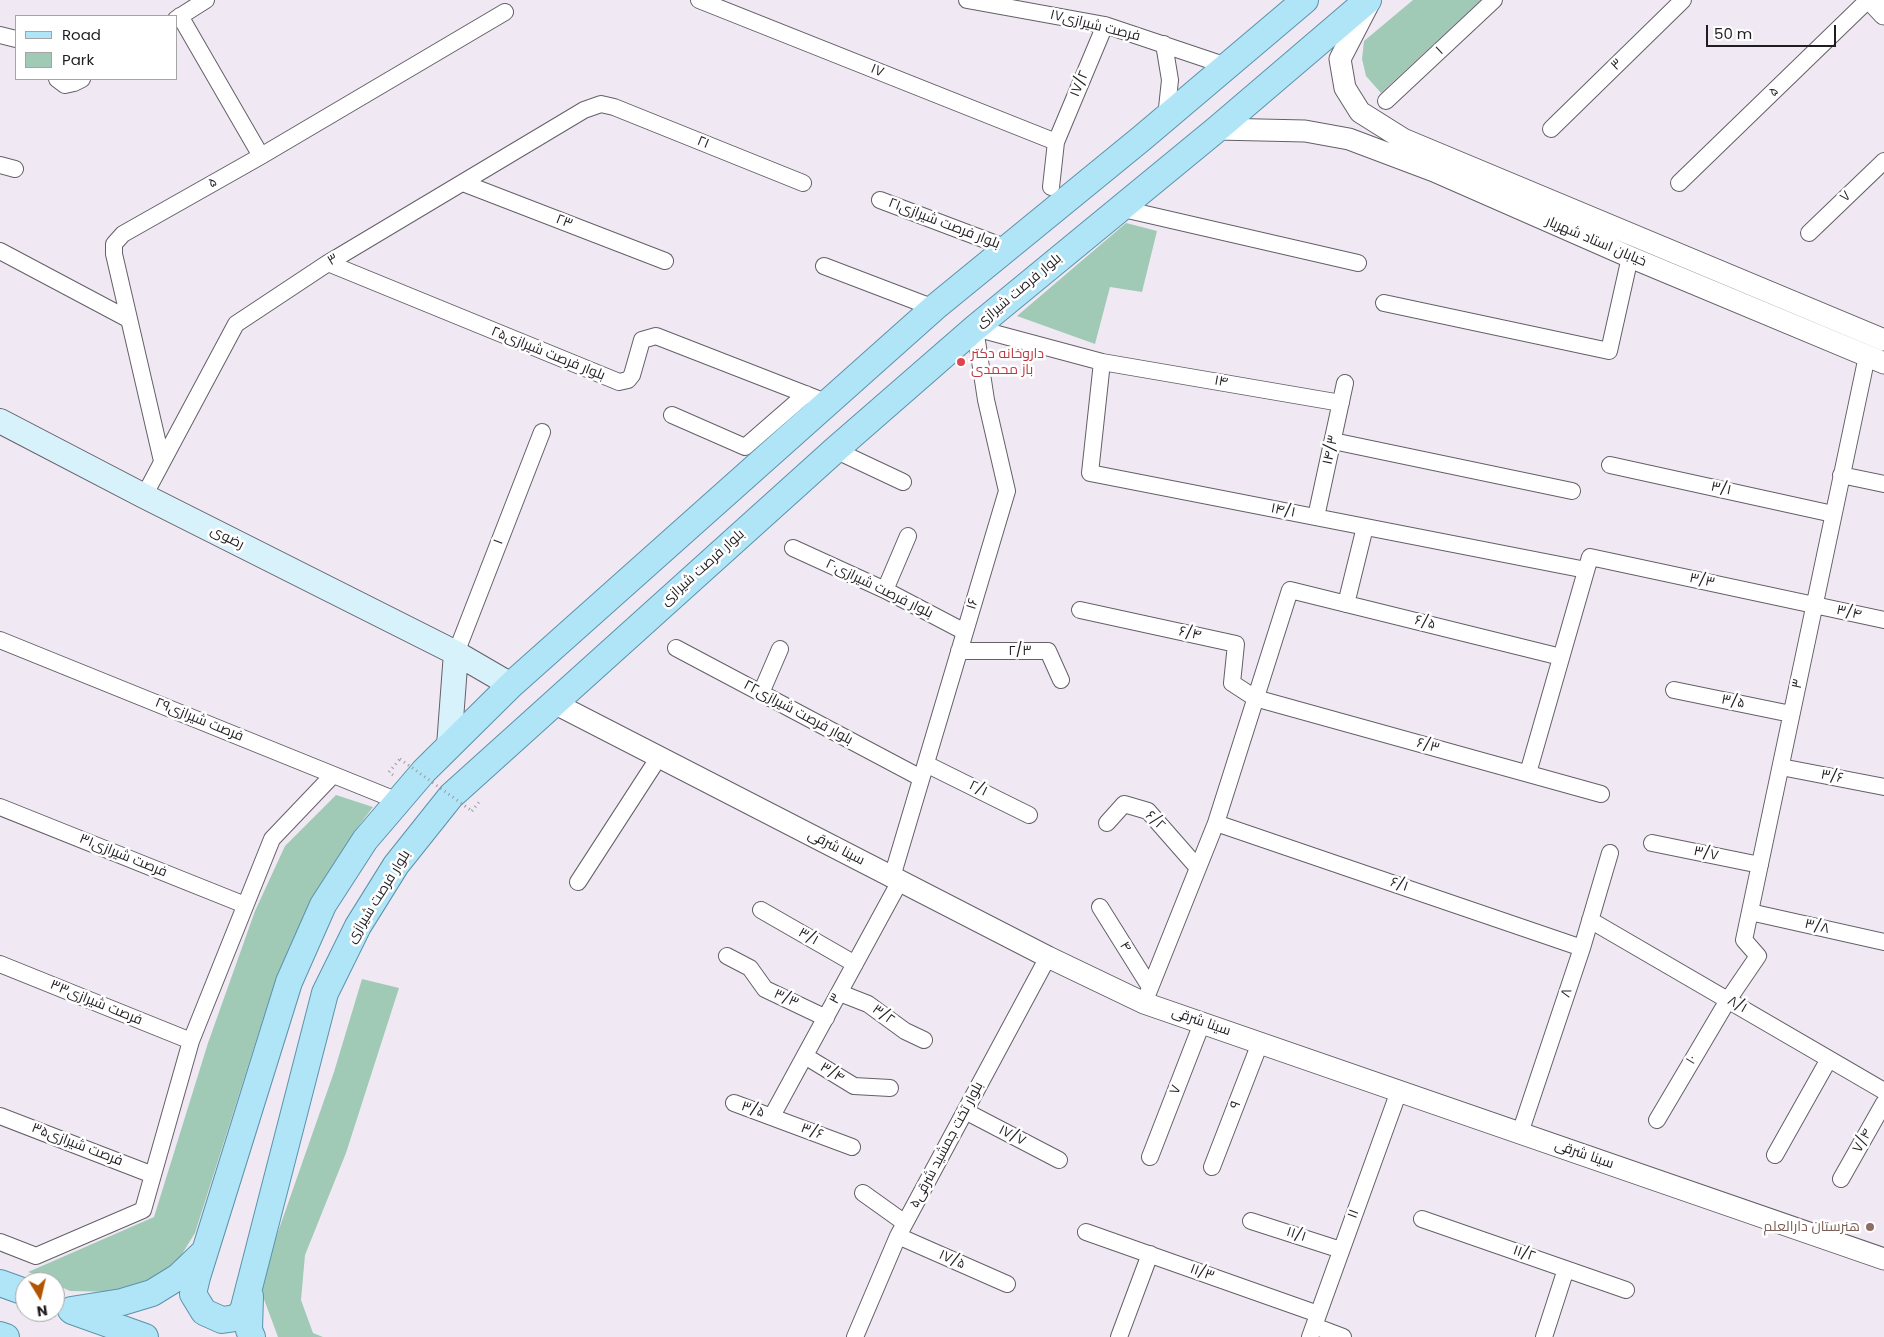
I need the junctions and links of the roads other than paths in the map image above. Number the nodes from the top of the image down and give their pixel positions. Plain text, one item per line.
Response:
1 (206, 0) edge
2 (699, 0) edge
3 (967, 0) edge
4 (1305, 0) edge
5 (1369, 0) edge
6 (1494, 0) edge
7 (1683, 0) edge
8 (1869, 0) edge
9 (1043, 6) edge
10 (505, 12) dead end
11 (1884, 14) edge
12 (178, 18) edge
13 (1105, 25) junction
14 (0, 35) edge
15 (15, 39) edge
16 (1164, 44) junction
17 (1227, 66) junction
18 (58, 80) edge
19 (80, 80) edge
20 (1386, 101) dead end
21 (601, 104) joint
22 (1166, 118) junction
23 (1217, 129) junction
24 (1550, 129) dead end
25 (1056, 142) junction
26 (262, 156) junction
27 (1884, 161) edge
28 (463, 183) junction
29 (803, 183) dead end
30 (1679, 183) dead end
31 (1051, 187) dead end
32 (880, 200) dead end
33 (1119, 208) junction
34 (1809, 232) dead end
35 (1007, 248) junction
36 (0, 251) edge
37 (1630, 257) junction
38 (665, 261) dead end
39 (328, 263) junction
40 (1358, 263) dead end
41 (824, 266) dead end
42 (1384, 303) dead end
43 (934, 308) junction
44 (128, 319) junction
45 (975, 328) junction
46 (1884, 340) edge
47 (1876, 359) edge
48 (1102, 362) junction
49 (1345, 383) dead end
50 (817, 399) junction
51 (1341, 403) junction
52 (672, 415) dead end
53 (0, 421) edge
54 (542, 432) dead end
55 (1333, 441) junction
56 (745, 447) junction
57 (835, 450) junction
58 (772, 454) junction
59 (162, 461) junction
60 (1610, 465) dead end
61 (1841, 475) junction
62 (903, 482) dead end
63 (1884, 484) edge
64 (1572, 491) dead end
65 (144, 496) junction
66 (1833, 514) junction
67 (1316, 517) junction
68 (1365, 527) junction
69 (908, 536) dead end
70 (793, 548) dead end
71 (1588, 564) junction
72 (885, 590) junction
73 (1346, 604) junction
74 (1814, 605) junction
75 (1080, 610) dead end
76 (1884, 620) edge
77 (965, 632) junction
78 (0, 640) edge
79 (676, 648) dead end
80 (780, 649) dead end
81 (959, 651) junction
82 (456, 653) junction
83 (1561, 657) junction
84 (1061, 680) dead end
85 (511, 685) junction
86 (1674, 690) dead end
87 (761, 693) junction
88 (1255, 698) junction
89 (554, 702) junction
90 (1791, 714) junction
91 (449, 746) junction
92 (659, 757) junction
93 (1780, 767) junction
94 (924, 771) junction
95 (1528, 773) junction
96 (333, 775) junction
97 (1884, 787) edge
98 (1601, 794) dead end
99 (398, 801) junction
100 (0, 807) edge
101 (1029, 815) dead end
102 (1106, 823) dead end
103 (1216, 823) junction
104 (1652, 842) dead end
105 (1610, 853) dead end
106 (1760, 865) junction
107 (1198, 868) junction
108 (896, 879) junction
109 (578, 882) dead end
110 (246, 905) junction
111 (1100, 907) dead end
112 (761, 910) dead end
113 (1750, 912) junction
114 (1590, 920) junction
115 (1884, 942) edge
116 (1582, 948) junction
117 (727, 956) dead end
118 (1048, 957) junction
119 (0, 964) edge
120 (855, 964) junction
121 (840, 993) junction
122 (1147, 995) junction
123 (1728, 1000) junction
124 (826, 1018) junction
125 (1202, 1023) junction
126 (924, 1040) dead end
127 (191, 1041) junction
128 (1260, 1043) junction
129 (805, 1056) junction
130 (1829, 1059) junction
131 (890, 1088) dead end
132 (1399, 1091) junction
133 (1884, 1091) edge
134 (734, 1103) dead end
135 (1884, 1103) edge
136 (965, 1111) junction
137 (0, 1116) edge
138 (772, 1116) junction
139 (1657, 1120) dead end
140 (1520, 1133) junction
141 (852, 1147) dead end
142 (1775, 1155) dead end
143 (1150, 1156) dead end
144 (1060, 1160) dead end
145 (1212, 1166) dead end
146 (153, 1175) junction
147 (1841, 1179) dead end
148 (863, 1194) dead end
149 (1422, 1219) dead end
150 (1251, 1221) dead end
151 (901, 1230) junction
152 (1086, 1232) dead end
153 (0, 1242) edge
154 (1341, 1250) junction
155 (205, 1252) junction
156 (1150, 1254) junction
157 (1884, 1259) edge
158 (1566, 1269) junction
159 (0, 1282) edge
160 (251, 1283) junction
161 (1007, 1284) dead end
162 (15, 1288) edge
163 (1626, 1290) dead end
164 (65, 1307) edge
165 (65, 1308) edge
166 (1314, 1326) edge
167 (0, 1335) edge
168 (6, 1337) edge
169 (145, 1337) edge
170 (252, 1337) edge
171 (855, 1337) edge
172 (1119, 1337) edge
173 (1343, 1337) edge
174 (1544, 1337) edge

1 - 12 street
2 - 25 street, ۱۷
3 - 9 street, ۱۷فرصت شیرازی
4 - 17 main road
5 - 23 main road, بلوار فرصت شیرازی
5 - 46 street, خیابان استاد شهریار
6 - 20 street, ۱
7 - 24 street, ۳
8 - 11 street
8 - 30 street, ۵
9 - 13 street, ۱۷فرصت شیرازی
10 - 26 street, ۵
12 - 26 street
13 - 16 street, ۱۷فرصت شیرازی
13 - 25 street, ۱۷/۲
14 - 15 street
16 - 17 street, ۱۷فرصت شیرازی
16 - 22 street
17 - 22 main road
18 - 19 street
21 - 28 street, ۳
21 - 29 street, ۲۱
22 - 35 main road
23 - 33 main road, بلوار فرصت شیرازی
23 - 37 street, خیابان استاد شهریار
25 - 31 street, ۱۷/۲
26 - 44 street, ۵
27 - 34 street, ۷
28 - 38 street, ۲۳
28 - 39 street, ۳
32 - 35 street, بلوار فرصت شیرازی۲۱
33 - 40 street
33 - 45 main road, بلوار فرصت شیرازی
35 - 43 main road
36 - 44 street
37 - 42 street
37 - 47 street, خیابان استاد شهریار
39 - 50 street, بلوار فرصت شیرازی۲۵
39 - 59 street, ۳
41 - 43 street
43 - 50 main road
44 - 59 street, ۵
45 - 48 street, ۱۴
45 - 57 main road, بلوار فرصت شیرازی
45 - 77 street, ۱۶
47 - 61 street, ۳
48 - 51 street, ۱۴
48 - 67 street, ۱۴/۱
49 - 51 street, ۱۴/۳
50 - 56 street
50 - 58 main road
51 - 55 street, ۱۴/۳
52 - 56 street
53 - 65 main road, رضوی
54 - 82 street, ۱
55 - 64 street
55 - 67 street, ۱۴/۳
56 - 58 street
57 - 62 street
57 - 89 main road, بلوار فرصت شیرازی
58 - 85 main road
59 - 65 street, ۳
60 - 66 street, ۳/۱
61 - 63 street
61 - 66 street, ۳
65 - 82 main road, رضوی
66 - 74 street, ۳
67 - 68 street, ۱۴/۱
68 - 71 street, ۱۴/۱
68 - 73 street
69 - 72 street
70 - 72 street, بلوار فرصت شیرازی۲۰
71 - 74 street, ۳/۳
71 - 83 street
72 - 77 street, بلوار فرصت شیرازی۲۰
73 - 83 street, ۶/۵
73 - 88 street, ۶/۵
74 - 76 street, ۳/۴
74 - 90 street, ۳
75 - 88 street, ۶/۴
77 - 81 street, ۱۶
78 - 96 street, فرصت شیرازی۲۹
79 - 87 street, بلوار فرصت شیرازی۲۲
80 - 87 street
81 - 84 street, ۲/۳
81 - 94 street, ۱۶
82 - 85 main road, رضوی
82 - 91 main road
83 - 95 street
85 - 91 main road
86 - 90 street, ۳/۵
87 - 94 street, بلوار فرصت شیرازی۲۲
88 - 95 street, ۶/۳
88 - 103 street
89 - 92 street, سینا شرقی
89 - 160 main road, بلوار فرصت شیرازی
90 - 93 street, ۳
91 - 99 main road
92 - 108 street, سینا شرقی
92 - 109 street
93 - 97 street, ۳/۶
93 - 106 street, ۳
94 - 101 street, ۲/۱
94 - 108 street, ۱۶
95 - 98 street, ۶/۳
96 - 99 street, فرصت شیرازی۲۹
96 - 110 street
99 - 155 main road
100 - 110 street, فرصت شیرازی۳۱
102 - 107 street, ۶/۲
103 - 107 street
103 - 116 street, ۶/۱
104 - 106 street, ۳/۷
105 - 114 street, ۸
106 - 113 street, ۳
107 - 122 street
108 - 118 street, سینا شرقی
108 - 120 street, ۳
110 - 127 street
111 - 122 street, ۴
112 - 120 street, ۳/۱
113 - 115 street, ۳/۸
113 - 123 street, ۳
114 - 116 street, ۸
114 - 123 street, ۸/۱
116 - 140 street, ۸
117 - 124 street, ۳/۳
118 - 122 street, سینا شرقی
118 - 136 street, بلوار تخت جمشید شرقی۵
119 - 127 street, فرصت شیرازی۳۳
120 - 121 street, ۳
121 - 124 street, ۳
121 - 126 street, ۳/۲
122 - 125 street, سینا شرقی
123 - 130 street, ۸/۱
123 - 139 street, ۱۰
124 - 129 street, ۳
125 - 128 street, سینا شرقی
125 - 143 street, ۷
127 - 146 street
128 - 132 street, سینا شرقی
128 - 145 street, ۹
129 - 131 street, ۳/۴
129 - 138 street, ۳
130 - 133 street, ۸/۱
130 - 142 street
132 - 140 street, سینا شرقی
132 - 154 street, ۱۱
134 - 138 street, ۳/۵
135 - 147 street, ۷/۴
136 - 144 street, ۱۷/۷
136 - 151 street, بلوار تخت جمشید شرقی۵
137 - 146 street, فرصت شیرازی۳۵
138 - 141 street, ۳/۶
140 - 157 street, سینا شرقی
146 - 153 street
148 - 151 street, ۱۷/۵
149 - 158 street, ۱۱/۲
150 - 154 street, ۱۱/۱
151 - 161 street, ۱۷/۵
151 - 171 street, بلوار تخت جمشید شرقی۵
152 - 156 street, ۱۱/۳
154 - 166 street, ۱۱
155 - 160 main road
155 - 164 main road
156 - 166 street, ۱۱/۳
156 - 172 street
158 - 163 street, ۱۱/۲
158 - 174 street
159 - 162 main road
160 - 170 main road
165 - 169 main road
166 - 173 street, ۱۱/۳
167 - 168 main road

